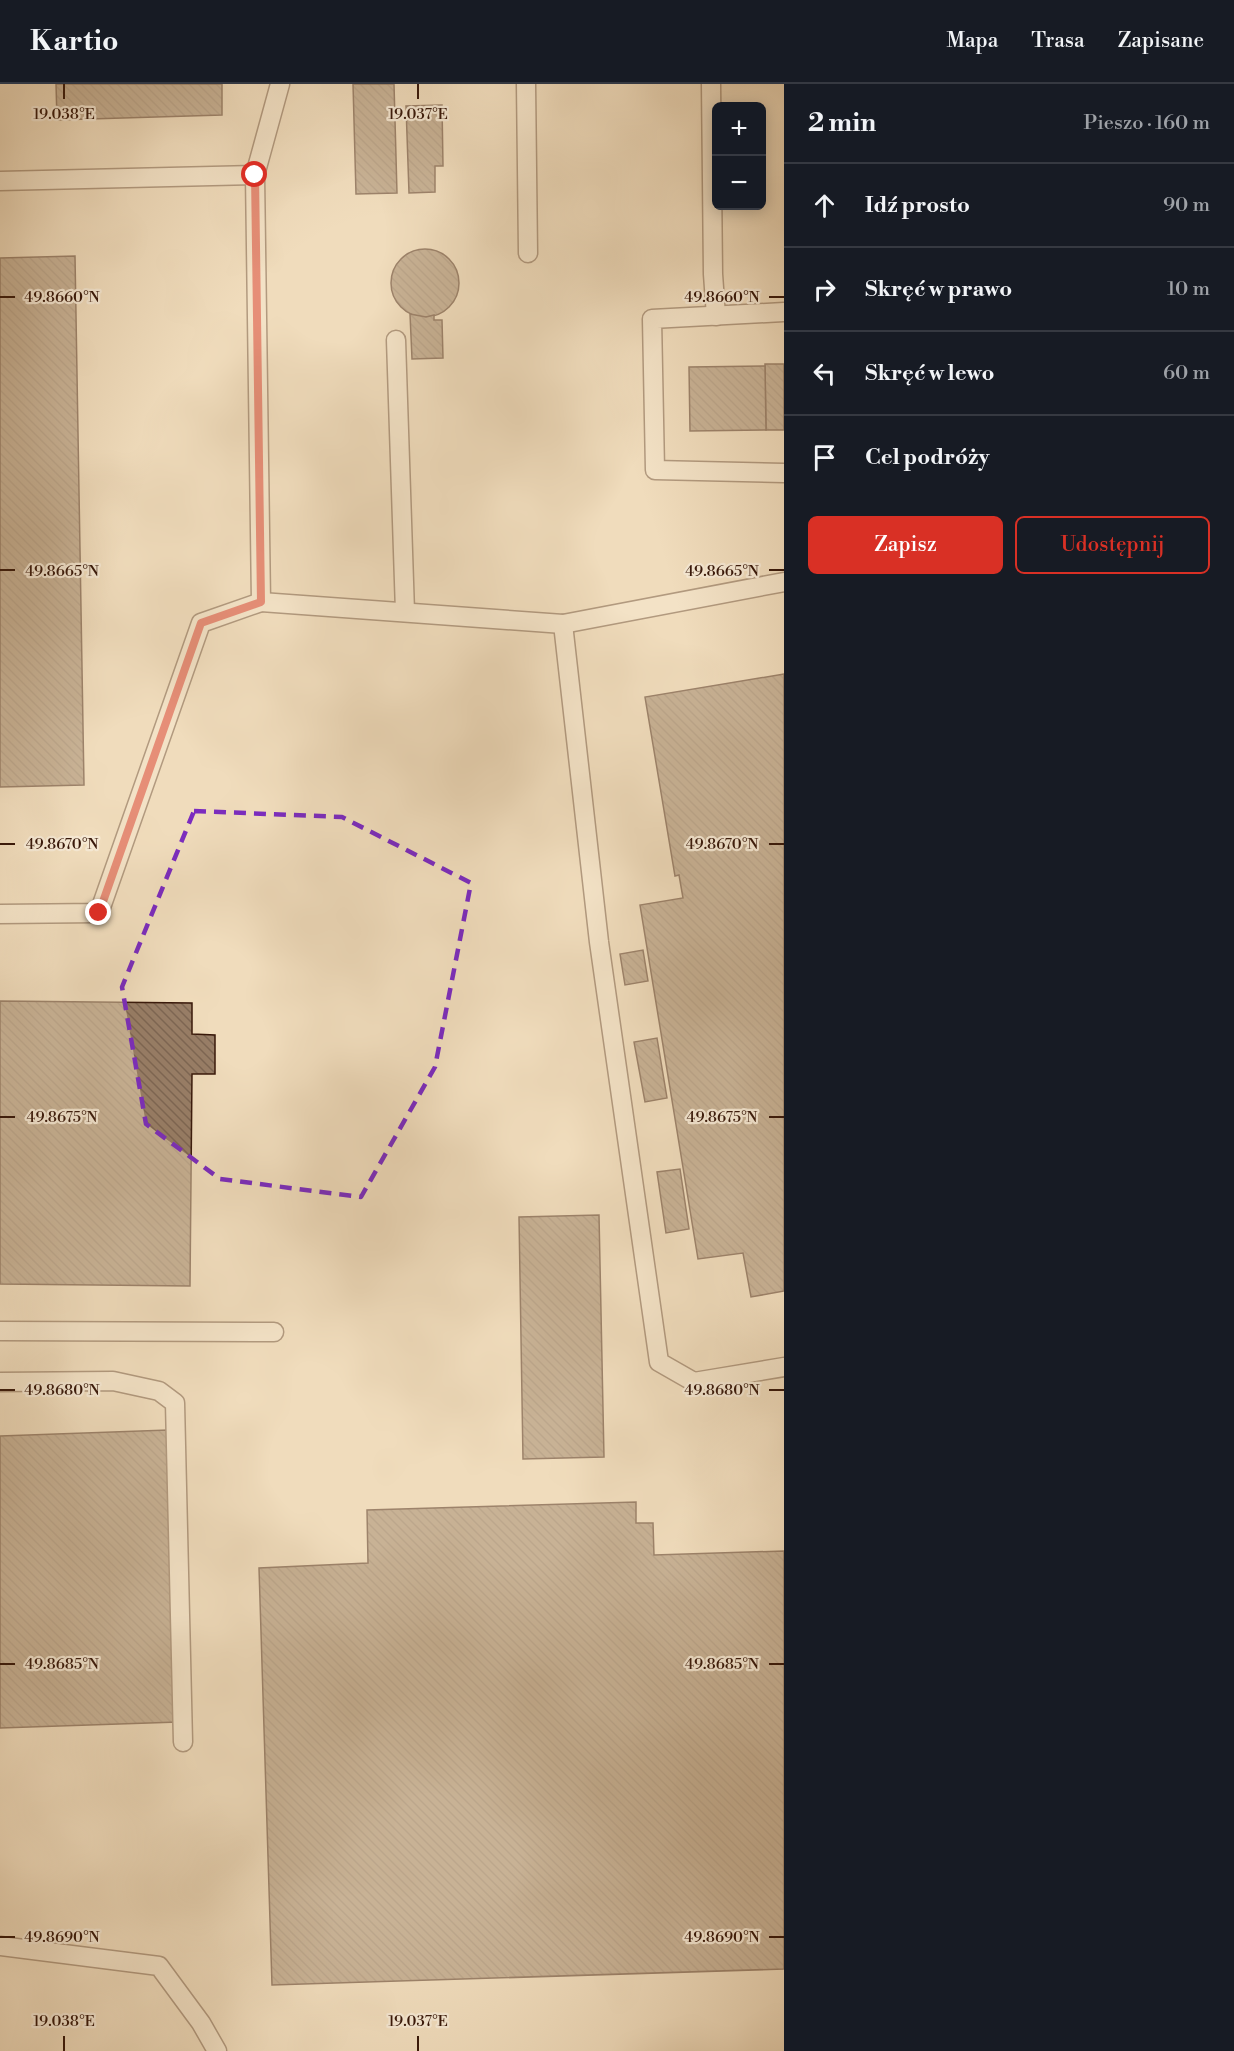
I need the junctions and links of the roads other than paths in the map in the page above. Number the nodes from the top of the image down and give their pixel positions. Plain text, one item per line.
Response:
1 (280, 84) edge
2 (526, 84) edge
3 (711, 84) edge
4 (255, 175) junction
5 (0, 181) edge
6 (528, 254) dead end
7 (784, 312) edge
8 (716, 316) junction
9 (396, 340) dead end
10 (784, 473) edge
11 (784, 582) edge
12 (261, 602) junction
13 (405, 612) junction
14 (563, 624) junction
15 (0, 914) edge
16 (0, 1332) edge
17 (274, 1332) dead end
18 (784, 1367) edge
19 (0, 1382) edge
20 (183, 1742) dead end
21 (0, 1946) edge
22 (217, 2051) edge

1 - 4 lane
2 - 6 lane
3 - 8 lane
4 - 5 lane
4 - 12 lane
7 - 8 lane
8 - 10 lane
9 - 13 lane
11 - 14 lane
12 - 13 lane
12 - 15 lane
13 - 14 lane
14 - 18 lane
16 - 17 lane
19 - 20 lane
21 - 22 lane

